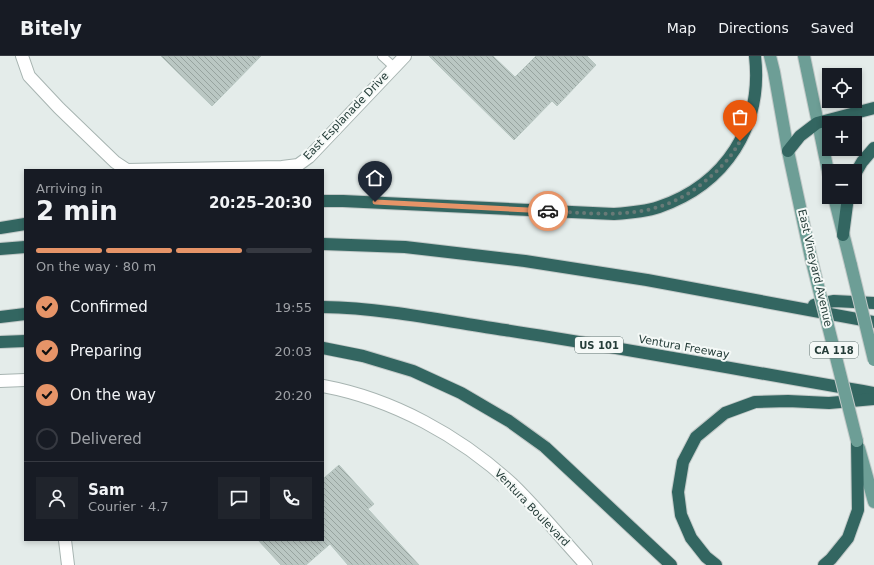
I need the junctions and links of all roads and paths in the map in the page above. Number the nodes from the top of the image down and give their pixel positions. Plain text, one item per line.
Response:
1 (382, 56) edge
2 (405, 56) edge
3 (755, 56) edge
4 (770, 56) edge
5 (804, 56) edge
6 (20, 58) edge
7 (394, 67) junction
8 (874, 108) edge
9 (817, 123) junction
10 (874, 148) edge
11 (788, 151) junction
12 (826, 164) edge
13 (861, 164) edge
14 (126, 169) edge
15 (204, 169) edge
16 (324, 201) edge
17 (836, 204) edge
18 (847, 204) edge
19 (24, 224) edge
20 (0, 228) edge
21 (843, 235) junction
22 (324, 244) edge
23 (24, 247) edge
24 (0, 249) edge
25 (874, 303) edge
26 (324, 307) edge
27 (802, 307) junction
28 (24, 314) edge
29 (0, 317) edge
30 (874, 322) edge
31 (24, 341) edge
32 (0, 342) edge
33 (324, 348) edge
34 (874, 360) edge
35 (24, 380) edge
36 (0, 381) edge
37 (324, 386) edge
38 (874, 393) edge
39 (874, 400) edge
40 (857, 442) junction
41 (874, 502) edge
42 (65, 541) edge
43 (68, 565) edge
44 (586, 565) edge
45 (671, 565) edge
46 (716, 565) edge
47 (824, 565) edge

1 - 7 lane
2 - 7 street, East Esplanade Drive
3 - 16 highway
4 - 11 main road, East Vineyard Avenue
5 - 9 main road
6 - 14 street, East Esplanade Drive
7 - 15 street, East Esplanade Drive
8 - 9 highway
9 - 11 highway
9 - 12 main road
10 - 13 highway
11 - 40 main road, East Vineyard Avenue / CA 118, bridge
17 - 21 main road
18 - 21 highway
19 - 20 highway
21 - 34 main road, CA 118, bridge
22 - 27 highway
23 - 24 highway
25 - 27 highway
26 - 38 highway, Ventura Freeway / US 101
27 - 30 highway
28 - 29 highway
31 - 32 highway
33 - 45 highway
35 - 36 street
37 - 44 street, Ventura Boulevard
39 - 46 highway
40 - 41 main road, East Vineyard Avenue / CA 118
40 - 47 highway
42 - 43 street

